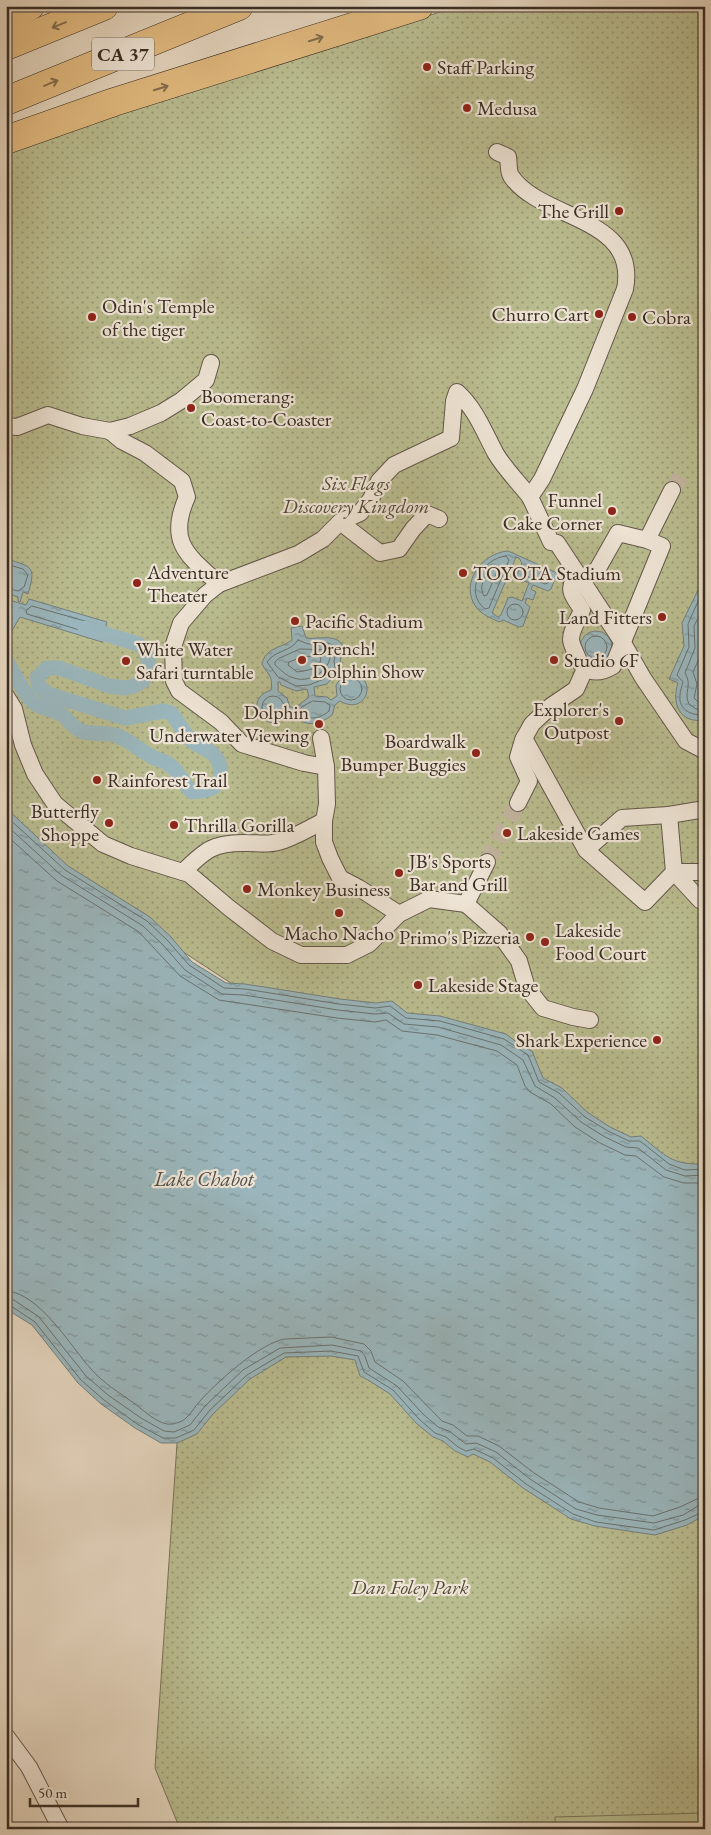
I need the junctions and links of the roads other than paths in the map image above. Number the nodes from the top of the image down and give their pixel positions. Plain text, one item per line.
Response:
1 (30, 6) edge
2 (104, 6) edge
3 (239, 6) edge
4 (419, 6) edge
5 (6, 18) edge
6 (6, 46) edge
7 (6, 101) edge
8 (6, 140) edge
9 (497, 152) dead end
10 (211, 363) dead end
11 (6, 426) edge
12 (110, 431) junction
13 (672, 490) tunnel mouth
14 (530, 497) junction
15 (439, 519) dead end
16 (340, 522) junction
17 (647, 540) junction
18 (581, 578) junction
19 (219, 584) junction
20 (589, 606) junction
21 (623, 643) junction
22 (585, 668) junction
23 (6, 696) edge
24 (321, 738) dead end
25 (524, 738) junction
26 (705, 751) edge
27 (326, 767) junction
28 (518, 802) tunnel mouth
29 (705, 809) edge
30 (669, 815) junction
31 (324, 821) junction
32 (586, 850) junction
33 (487, 862) tunnel mouth
34 (183, 872) junction
35 (674, 872) junction
36 (705, 872) edge
37 (705, 902) edge
38 (466, 904) junction
39 (399, 914) junction
40 (590, 1020) dead end
41 (6, 1736) edge
42 (61, 1829) edge

1 - 5 highway
2 -> 6 highway, CA 37
7 -> 3 highway, CA 37
8 -> 4 highway
9 - 14 street
10 - 12 street
11 - 12 street
12 - 19 street
13 - 17 street
14 - 16 street
14 - 18 street
15 - 16 street
16 - 19 street
17 - 18 street
17 - 21 street
18 - 20 street
19 - 27 street
20 - 21 street
20 - 22 street
21 - 22 street
21 - 26 street
22 - 25 street
23 - 34 street
24 - 27 street
25 - 28 street
25 - 32 street
27 - 31 street
29 - 30 street
30 - 32 street
30 - 35 street
31 - 34 street
31 - 39 street
32 - 35 street
33 - 38 street
34 - 39 street
35 - 36 street
35 - 37 street
38 - 39 street
38 - 40 street
41 - 42 street

